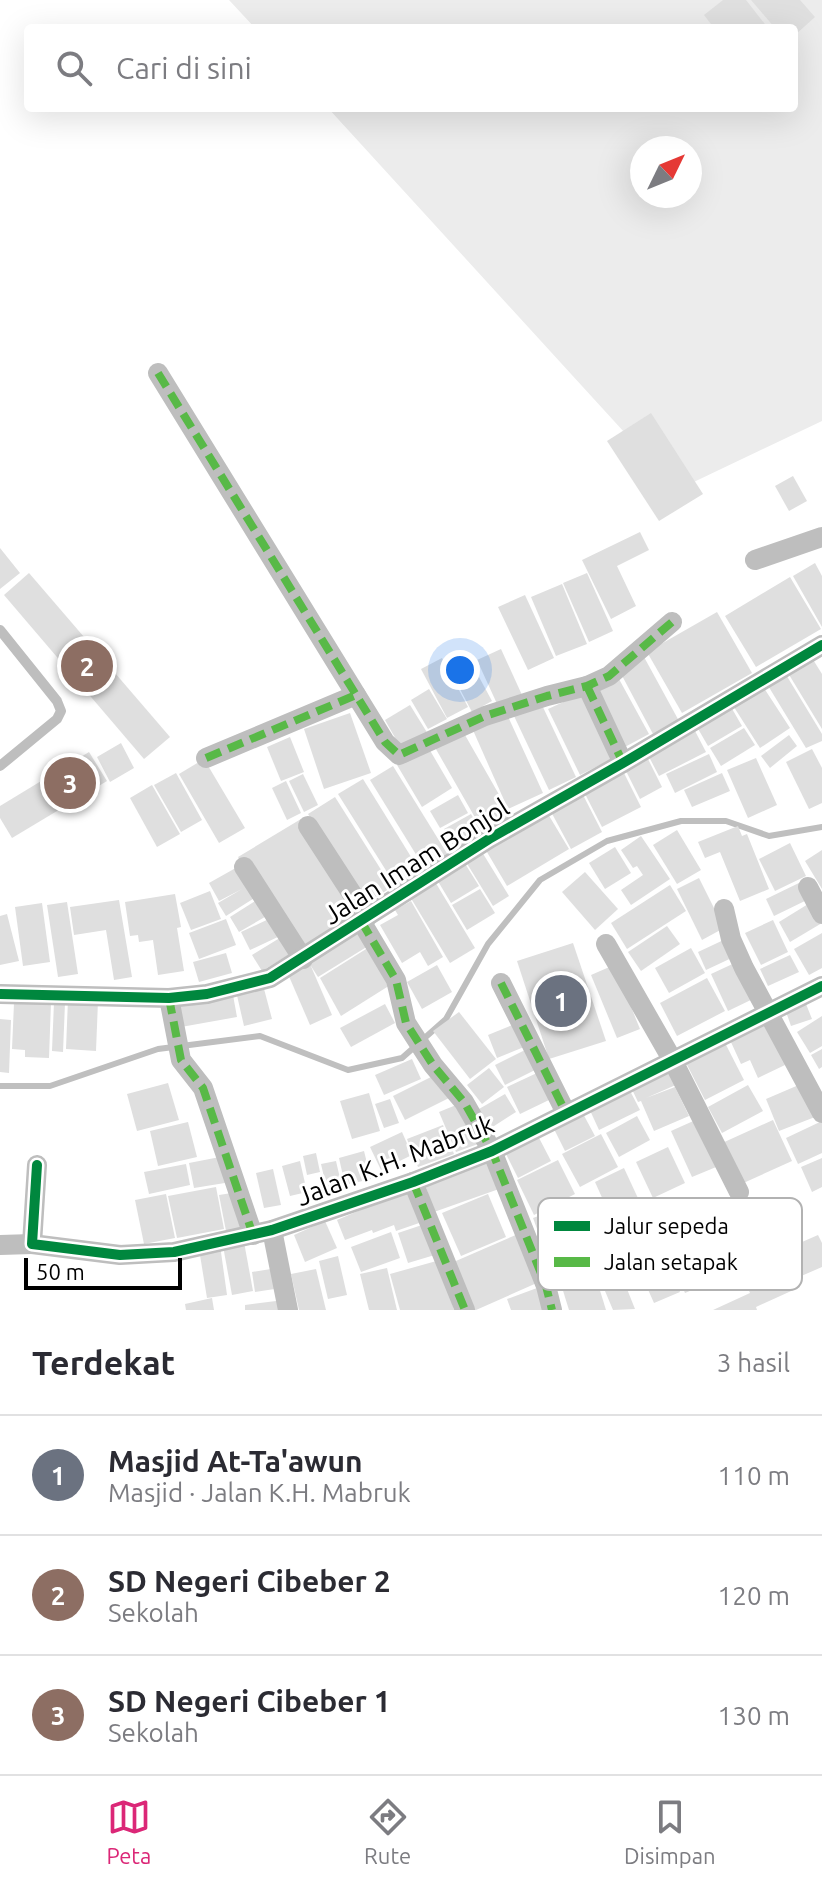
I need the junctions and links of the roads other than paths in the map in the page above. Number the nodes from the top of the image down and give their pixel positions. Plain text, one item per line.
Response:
1 (158, 373) dead end
2 (822, 537) edge
3 (755, 560) dead end
4 (672, 622) dead end
5 (0, 630) edge
6 (822, 645) edge
7 (587, 686) junction
8 (356, 695) junction
9 (206, 758) dead end
10 (623, 763) junction
11 (0, 766) edge
12 (308, 826) dead end
13 (244, 867) dead end
14 (808, 887) dead end
15 (724, 909) dead end
16 (822, 914) edge
17 (364, 919) junction
18 (606, 944) dead end
19 (303, 959) junction
20 (501, 983) dead end
21 (822, 986) edge
22 (0, 994) edge
23 (169, 998) junction
24 (769, 1013) junction
25 (673, 1061) junction
26 (566, 1113) junction
27 (822, 1113) edge
28 (492, 1151) junction
29 (37, 1165) dead end
30 (413, 1182) junction
31 (739, 1192) dead end
32 (263, 1233) junction
33 (32, 1244) junction
34 (0, 1245) edge
35 (538, 1266) edge
36 (547, 1290) edge
37 (288, 1310) edge
38 (465, 1310) edge
39 (552, 1310) edge

1 - 8 street
2 - 3 street
4 - 7 street
5 - 11 lane
6 - 10 street, Jalan Imam Bonjol
7 - 8 street
7 - 10 street
8 - 9 street
10 - 17 street, Jalan Imam Bonjol
12 - 17 street
13 - 19 street
14 - 16 street
15 - 24 street
17 - 19 street, Jalan Imam Bonjol
17 - 28 street
18 - 25 street
19 - 23 street, Jalan Imam Bonjol
20 - 26 street
21 - 24 street, Jalan K.H. Mabruk
22 - 23 street, Jalan Imam Bonjol
23 - 32 street
24 - 25 street, Jalan K.H. Mabruk
24 - 27 street
25 - 26 street, Jalan K.H. Mabruk
25 - 31 street
26 - 28 street, Jalan K.H. Mabruk
28 - 30 street, Jalan K.H. Mabruk
28 - 35 street
29 - 33 street
30 - 32 street, Jalan K.H. Mabruk
30 - 38 street
32 - 33 street, Jalan K.H. Mabruk
32 - 37 street
33 - 34 street, Jalan K.H. Mabruk
36 - 39 street

